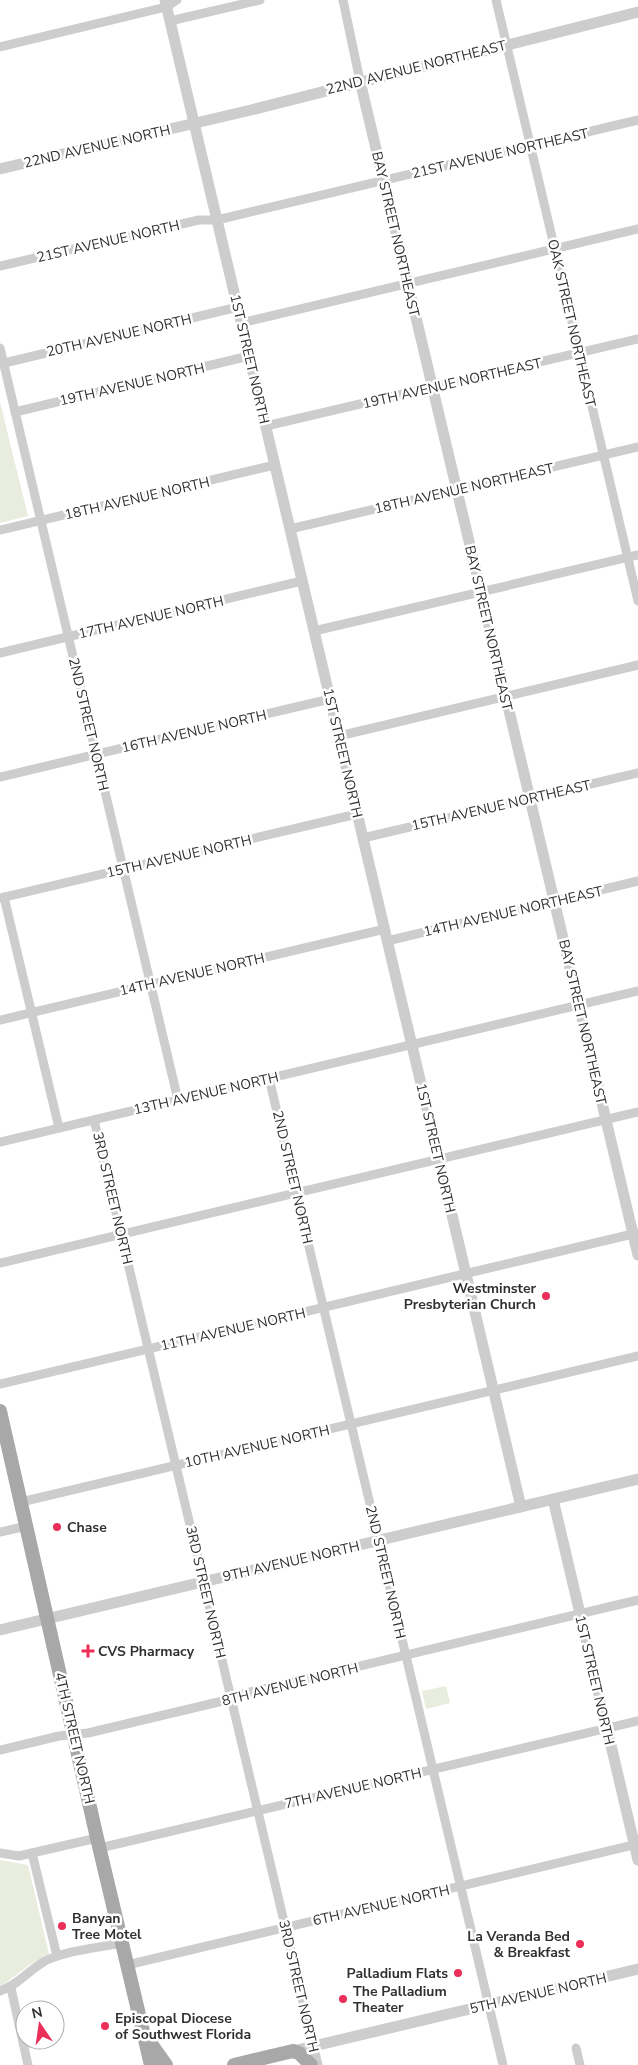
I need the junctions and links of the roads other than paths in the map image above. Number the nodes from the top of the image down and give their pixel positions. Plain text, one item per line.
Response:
1 (177, 0) edge
2 (260, 0) edge
3 (343, 0) edge
4 (496, 0) edge
5 (166, 4) edge
6 (638, 12) edge
7 (170, 21) junction
8 (506, 44) junction
9 (0, 46) edge
10 (360, 81) junction
11 (638, 120) edge
12 (194, 123) junction
13 (530, 146) junction
14 (0, 169) edge
15 (384, 181) junction
16 (217, 220) junction
17 (638, 229) edge
18 (555, 249) junction
19 (0, 266) edge
20 (408, 284) junction
21 (238, 307) junction
22 (241, 323) junction
23 (638, 339) edge
24 (0, 348) edge
25 (580, 354) junction
26 (249, 356) junction
27 (2, 363) edge
28 (432, 387) junction
29 (15, 412) junction
30 (266, 426) junction
31 (638, 447) edge
32 (604, 455) junction
33 (275, 465) junction
34 (457, 490) junction
35 (41, 521) junction
36 (0, 530) edge
37 (290, 530) junction
38 (638, 555) edge
39 (628, 557) junction
40 (302, 581) junction
41 (481, 592) junction
42 (638, 601) edge
43 (314, 631) junction
44 (68, 637) junction
45 (0, 653) edge
46 (638, 665) edge
47 (506, 696) junction
48 (330, 699) junction
49 (339, 736) junction
50 (96, 755) junction
51 (638, 773) edge
52 (0, 778) edge
53 (530, 798) junction
54 (357, 814) junction
55 (363, 838) junction
56 (123, 869) junction
57 (638, 881) edge
58 (2, 898) edge
59 (554, 901) junction
60 (384, 929) junction
61 (387, 940) junction
62 (150, 984) junction
63 (638, 991) edge
64 (579, 1005) junction
65 (31, 1012) junction
66 (0, 1020) edge
67 (412, 1044) junction
68 (269, 1078) junction
69 (178, 1100) junction
70 (638, 1112) edge
71 (606, 1119) junction
72 (94, 1120) junction
73 (58, 1128) junction
74 (0, 1142) edge
75 (439, 1159) junction
76 (296, 1193) junction
77 (121, 1234) junction
78 (636, 1234) edge
79 (638, 1255) edge
80 (0, 1263) edge
81 (466, 1274) junction
82 (324, 1308) junction
83 (148, 1349) junction
84 (638, 1356) edge
85 (0, 1384) edge
86 (494, 1390) junction
87 (0, 1411) edge
88 (351, 1424) junction
89 (4, 1446) edge
90 (176, 1465) junction
91 (638, 1479) edge
92 (552, 1500) junction
93 (21, 1502) junction
94 (521, 1507) junction
95 (27, 1526) junction
96 (0, 1532) edge
97 (379, 1541) junction
98 (203, 1582) junction
99 (638, 1600) edge
100 (580, 1614) junction
101 (48, 1619) junction
102 (0, 1630) edge
103 (406, 1655) junction
104 (231, 1699) junction
105 (638, 1721) edge
106 (607, 1728) junction
107 (75, 1734) junction
108 (0, 1750) edge
109 (433, 1770) junction
110 (258, 1811) junction
111 (98, 1843) junction
112 (636, 1844) edge
113 (0, 1853) edge
114 (32, 1853) junction
115 (638, 1860) edge
116 (461, 1886) junction
117 (285, 1928) junction
118 (122, 1943) junction
119 (57, 1956) junction
120 (127, 1965) junction
121 (638, 1969) edge
122 (11, 1988) junction
123 (0, 1991) edge
124 (489, 2005) junction
125 (143, 2030) junction
126 (313, 2046) junction
127 (576, 2048) dead end
128 (293, 2051) junction
129 (28, 2065) edge
130 (151, 2065) edge
131 (166, 2065) edge
132 (234, 2065) edge
133 (311, 2065) edge
134 (318, 2065) edge
135 (503, 2065) edge
136 (580, 2065) edge

1 - 5 street
2 - 7 street
3 - 10 street, BAY STREET NORTHEAST
4 - 8 street, OAK STREET NORTHEAST
5 - 7 street, 1ST STREET NORTH
5 - 9 street
6 - 8 street, 22ND AVENUE NORTHEAST
7 - 12 street, 1ST STREET NORTH
8 - 10 street, 22ND AVENUE NORTHEAST
8 - 13 street, OAK STREET NORTHEAST
10 - 12 street, 22ND AVENUE NORTHEAST
10 - 15 street, BAY STREET NORTHEAST
11 - 13 street, 21ST AVENUE NORTHEAST
12 - 14 street, 22ND AVENUE NORTH
12 - 16 street, 1ST STREET NORTH
13 - 15 street, 21ST AVENUE NORTHEAST
13 - 18 street, OAK STREET NORTHEAST
15 - 16 street, 21ST AVENUE NORTHEAST
15 - 20 street, BAY STREET NORTHEAST
16 - 19 street, 21ST AVENUE NORTH
16 - 21 street, 1ST STREET NORTH
17 - 18 street
18 - 20 street
18 - 25 street, OAK STREET NORTHEAST
20 - 22 street
20 - 28 street, BAY STREET NORTHEAST
21 - 22 street, 1ST STREET NORTH
21 - 27 street, 20TH AVENUE NORTH
22 - 26 street, 1ST STREET NORTH
23 - 25 street, 19TH AVENUE NORTHEAST
24 - 27 street, 2ND STREET NORTH
25 - 28 street, 19TH AVENUE NORTHEAST
25 - 32 street, OAK STREET NORTHEAST
26 - 29 street, 19TH AVENUE NORTH
26 - 30 street, 1ST STREET NORTH
27 - 29 street, 2ND STREET NORTH
28 - 30 street, 19TH AVENUE NORTHEAST
28 - 34 street, BAY STREET NORTHEAST
29 - 35 street, 2ND STREET NORTH
30 - 33 street, 1ST STREET NORTH
31 - 32 street, 18TH AVENUE NORTHEAST
32 - 34 street, 18TH AVENUE NORTHEAST
32 - 39 street, OAK STREET NORTHEAST
33 - 35 street, 18TH AVENUE NORTH
33 - 37 street, 1ST STREET NORTH
34 - 37 street, 18TH AVENUE NORTHEAST
34 - 41 street, BAY STREET NORTHEAST
35 - 36 street, 18TH AVENUE NORTH
35 - 44 street, 2ND STREET NORTH
37 - 40 street, 1ST STREET NORTH
38 - 39 street
39 - 41 street
39 - 42 street, OAK STREET NORTHEAST
40 - 43 street, 1ST STREET NORTH
40 - 44 street, 17TH AVENUE NORTH
41 - 43 street
41 - 47 street, BAY STREET NORTHEAST
43 - 48 street, 1ST STREET NORTH
44 - 45 street, 17TH AVENUE NORTH
44 - 50 street, 2ND STREET NORTH
46 - 47 street
47 - 49 street
47 - 53 street, BAY STREET NORTHEAST
48 - 49 street, 1ST STREET NORTH
48 - 50 street, 16TH AVENUE NORTH
49 - 54 street, 1ST STREET NORTH
50 - 52 street, 16TH AVENUE NORTH
50 - 56 street, 2ND STREET NORTH
51 - 53 street, 15TH AVENUE NORTHEAST
53 - 55 street, 15TH AVENUE NORTHEAST
53 - 59 street, BAY STREET NORTHEAST
54 - 55 street, 1ST STREET NORTH
54 - 56 street, 15TH AVENUE NORTH
55 - 60 street, 1ST STREET NORTH
56 - 58 street, 15TH AVENUE NORTH
56 - 62 street, 2ND STREET NORTH
57 - 59 street, 14TH AVENUE NORTHEAST
58 - 65 street
59 - 61 street, 14TH AVENUE NORTHEAST
59 - 64 street, BAY STREET NORTHEAST
60 - 61 street, 1ST STREET NORTH
60 - 62 street, 14TH AVENUE NORTH
61 - 67 street, 1ST STREET NORTH
62 - 65 street, 14TH AVENUE NORTH
62 - 69 street, 2ND STREET NORTH
63 - 64 street, 13TH AVENUE NORTH
64 - 67 street, 13TH AVENUE NORTH
64 - 71 street, BAY STREET NORTHEAST
65 - 66 street, 14TH AVENUE NORTH
65 - 73 street
67 - 68 street, 13TH AVENUE NORTH
67 - 75 street, 1ST STREET NORTH
68 - 69 street, 13TH AVENUE NORTH
68 - 76 street, 2ND STREET NORTH
69 - 72 street, 13TH AVENUE NORTH
70 - 71 street
71 - 75 street
71 - 78 street, BAY STREET NORTHEAST
72 - 73 street, 13TH AVENUE NORTH
72 - 77 street, 3RD STREET NORTH
73 - 74 street, 13TH AVENUE NORTH
75 - 76 street
75 - 81 street, 1ST STREET NORTH
76 - 77 street
76 - 82 street, 2ND STREET NORTH
77 - 80 street
77 - 83 street, 3RD STREET NORTH
78 - 79 street, BAY STREET NORTHEAST
78 - 81 street, 11TH AVENUE NORTH
81 - 82 street, 11TH AVENUE NORTH
81 - 86 street, 1ST STREET NORTH
82 - 83 street, 11TH AVENUE NORTH
82 - 88 street, 2ND STREET NORTH
83 - 85 street, 11TH AVENUE NORTH
83 - 90 street, 3RD STREET NORTH
84 - 86 street, 10TH AVENUE NORTH
86 - 88 street, 10TH AVENUE NORTH
86 - 94 street, 1ST STREET NORTH
87 - 89 main road, 4TH STREET NORTH
88 - 90 street, 10TH AVENUE NORTH
88 - 97 street, 2ND STREET NORTH
89 - 93 main road, 4TH STREET NORTH
90 - 93 street, 10TH AVENUE NORTH
90 - 98 street, 3RD STREET NORTH
91 - 92 street, 9TH AVENUE NORTH
92 - 94 street, 9TH AVENUE NORTH
92 - 100 street, 1ST STREET NORTH
93 - 95 main road, 4TH STREET NORTH
94 - 97 street, 9TH AVENUE NORTH
95 - 96 street
95 - 101 main road, 4TH STREET NORTH
97 - 98 street, 9TH AVENUE NORTH
97 - 103 street, 2ND STREET NORTH
98 - 101 street, 9TH AVENUE NORTH
98 - 104 street, 3RD STREET NORTH
99 - 100 street, 8TH AVENUE NORTH
100 - 103 street, 8TH AVENUE NORTH
100 - 106 street, 1ST STREET NORTH
101 - 102 street, 9TH AVENUE NORTH
101 - 107 main road, 4TH STREET NORTH
103 - 104 street, 8TH AVENUE NORTH
103 - 109 street, 2ND STREET NORTH
104 - 107 street, 8TH AVENUE NORTH
104 - 110 street, 3RD STREET NORTH
105 - 106 street, 7TH AVENUE NORTH
106 - 109 street, 7TH AVENUE NORTH
106 - 112 street, 1ST STREET NORTH
107 - 108 street, 8TH AVENUE NORTH
107 - 111 main road, 4TH STREET NORTH
109 - 110 street, 7TH AVENUE NORTH
109 - 116 street, 2ND STREET NORTH
110 - 111 street, 7TH AVENUE NORTH
110 - 117 street, 3RD STREET NORTH
111 - 114 street, 7TH AVENUE NORTH
111 - 118 main road, 4TH STREET NORTH
112 - 115 street, 1ST STREET NORTH
112 - 116 street, 6TH AVENUE NORTH
113 - 114 street, 7TH AVENUE NORTH
114 - 119 street
116 - 117 street, 6TH AVENUE NORTH
116 - 124 street, 2ND STREET NORTH
117 - 120 street, 6TH AVENUE NORTH
117 - 126 street, 3RD STREET NORTH
118 - 119 street
118 - 120 main road, 4TH STREET NORTH
119 - 122 street
120 - 125 main road, 4TH STREET NORTH
121 - 124 street, 5TH AVENUE NORTH
122 - 123 street
122 - 129 street
124 - 126 street, 5TH AVENUE NORTH
124 - 135 street, 2ND STREET NORTH
125 - 130 main road, 4TH STREET NORTH
125 - 131 main road
126 - 128 street, 5TH AVENUE NORTH
126 - 134 street, 3RD STREET NORTH
127 - 136 street
128 - 132 main road, 5TH AVENUE NORTH
128 - 133 main road, 3RD STREET NORTH

